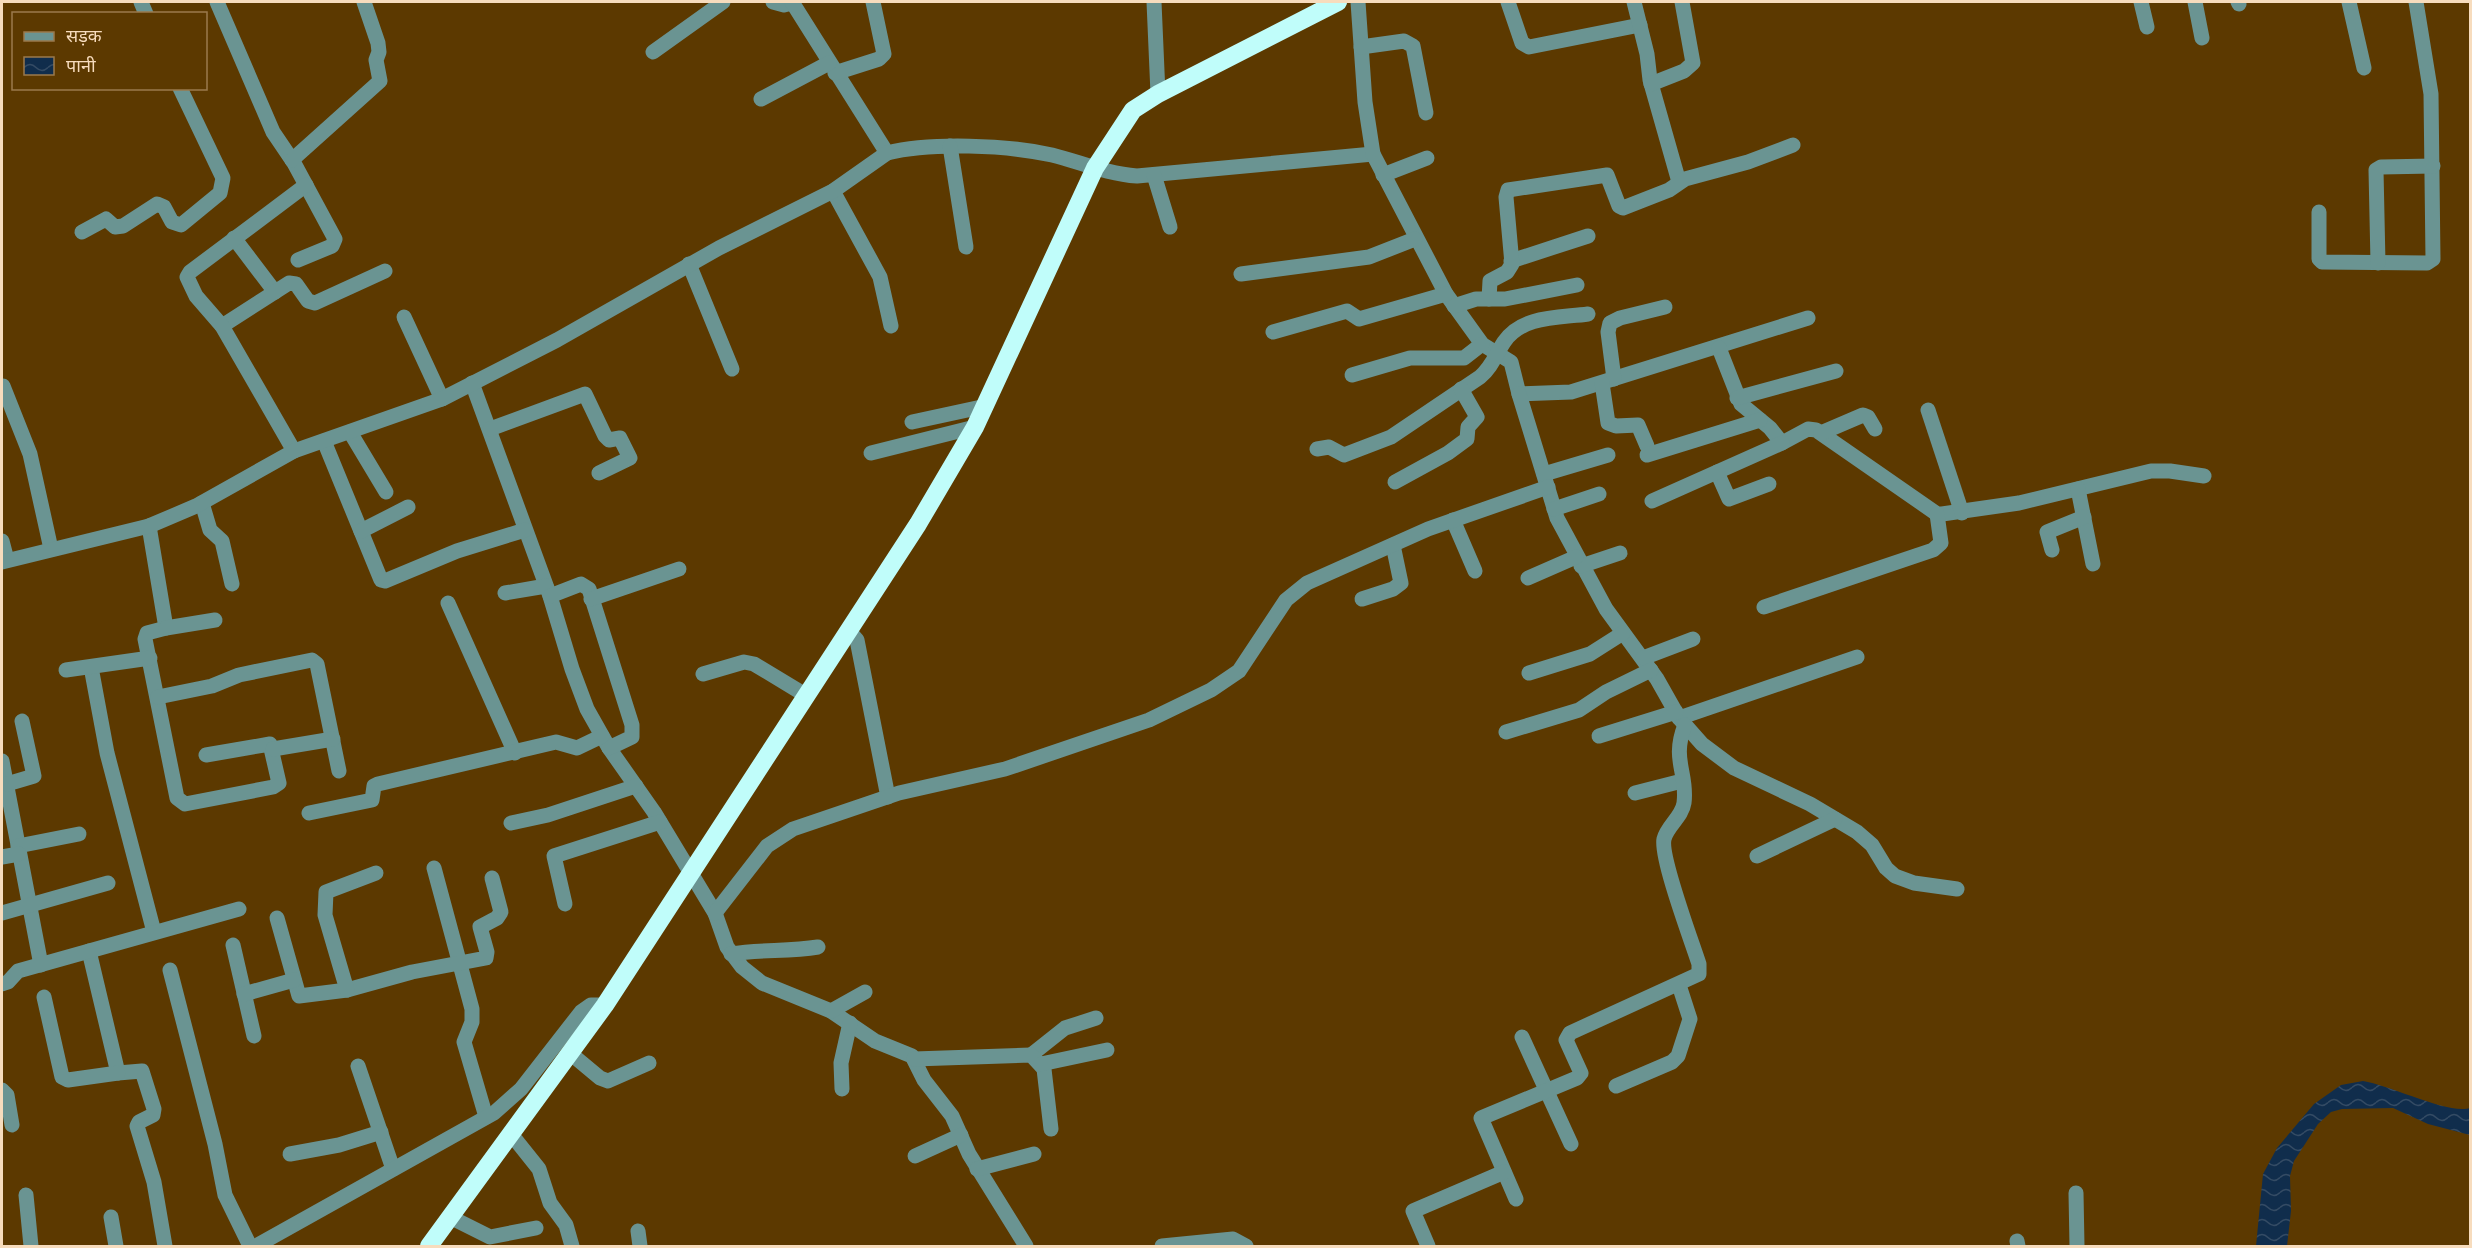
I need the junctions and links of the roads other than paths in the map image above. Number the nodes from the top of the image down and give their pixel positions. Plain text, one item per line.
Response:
1 (217, 2) edge
2 (364, 2) edge
3 (723, 2) edge
4 (773, 2) edge
5 (792, 2) edge
6 (873, 2) edge
7 (1154, 2) edge
8 (1338, 2) edge
9 (1358, 2) edge
10 (1508, 2) edge
11 (1634, 2) edge
12 (1682, 2) edge
13 (2141, 2) edge
14 (2195, 2) edge
15 (2349, 2) edge
16 (2416, 2) edge
17 (1640, 25) junction
18 (2147, 27) dead end
19 (2202, 38) dead end
20 (1361, 47) junction
21 (653, 52) dead end
22 (832, 68) junction
23 (2364, 68) dead end
24 (1651, 84) junction
25 (181, 90) edge
26 (1158, 94) junction
27 (761, 99) dead end
28 (1426, 113) dead end
29 (1793, 145) dead end
30 (950, 146) junction
31 (887, 153) junction
32 (1373, 154) junction
33 (1427, 158) dead end
34 (292, 160) junction
35 (2433, 166) junction
36 (1095, 168) junction
37 (1154, 175) junction
38 (1383, 175) junction
39 (1679, 182) junction
40 (306, 185) junction
41 (833, 191) junction
42 (2319, 212) dead end
43 (1170, 227) dead end
44 (82, 232) dead end
45 (1588, 236) dead end
46 (234, 238) junction
47 (1415, 239) junction
48 (966, 247) dead end
49 (298, 260) dead end
50 (1511, 261) junction
51 (2378, 263) junction
52 (689, 264) junction
53 (386, 271) dead end
54 (1240, 274) dead end
55 (1577, 285) dead end
56 (275, 291) junction
57 (1489, 299) junction
58 (1450, 300) junction
59 (1665, 307) dead end
60 (1588, 314) dead end
61 (404, 317) dead end
62 (1808, 318) dead end
63 (222, 326) junction
64 (891, 326) dead end
65 (1273, 332) dead end
66 (1482, 344) junction
67 (1719, 348) junction
68 (1498, 353) junction
69 (732, 369) dead end
70 (1836, 371) dead end
71 (1352, 375) dead end
72 (1608, 381) junction
73 (472, 383) junction
74 (3, 386) edge
75 (1461, 389) junction
76 (1519, 394) junction
77 (1737, 398) junction
78 (442, 399) junction
79 (986, 406) junction
80 (1928, 410) dead end
81 (1760, 420) junction
82 (912, 422) dead end
83 (975, 427) junction
84 (490, 429) junction
85 (1875, 429) dead end
86 (350, 432) junction
87 (1821, 433) junction
88 (324, 441) junction
89 (1782, 443) junction
90 (1317, 449) dead end
91 (294, 451) junction
92 (871, 453) dead end
93 (1608, 454) dead end
94 (1717, 472) junction
95 (599, 473) dead end
96 (2204, 476) dead end
97 (1546, 480) junction
98 (1395, 482) dead end
99 (1769, 484) dead end
100 (2078, 489) junction
101 (386, 492) dead end
102 (1599, 494) dead end
103 (1653, 501) dead end
104 (202, 503) junction
105 (408, 507) dead end
106 (1554, 509) junction
107 (1937, 513) junction
108 (1962, 513) junction
109 (2084, 517) junction
110 (1453, 520) junction
111 (149, 526) junction
112 (525, 530) junction
113 (361, 531) junction
114 (2, 541) edge
115 (1393, 544) junction
116 (51, 549) junction
117 (2052, 549) dead end
118 (1620, 554) dead end
119 (4, 561) edge
120 (1578, 562) junction
121 (2093, 564) dead end
122 (679, 568) dead end
123 (1475, 571) dead end
124 (1528, 578) dead end
125 (232, 584) dead end
126 (548, 591) junction
127 (505, 593) dead end
128 (591, 599) junction
129 (1362, 599) dead end
130 (448, 603) dead end
131 (1764, 607) dead end
132 (215, 620) dead end
133 (166, 628) junction
134 (1623, 633) junction
135 (852, 634) junction
136 (1693, 639) dead end
137 (1857, 657) dead end
138 (150, 658) junction
139 (1647, 664) junction
140 (91, 667) junction
141 (66, 670) dead end
142 (1530, 673) dead end
143 (703, 674) dead end
144 (807, 696) junction
145 (158, 697) junction
146 (1680, 718) junction
147 (22, 721) dead end
148 (1506, 732) dead end
149 (1599, 736) dead end
150 (333, 740) junction
151 (606, 742) junction
152 (273, 749) junction
153 (515, 753) junction
154 (206, 755) dead end
155 (2, 761) edge
156 (339, 771) dead end
157 (1682, 782) junction
158 (636, 786) junction
159 (6, 789) edge
160 (1635, 793) dead end
161 (888, 796) junction
162 (309, 813) dead end
163 (1835, 819) junction
164 (660, 822) junction
165 (510, 823) dead end
166 (79, 834) dead end
167 (19, 850) junction
168 (1757, 856) dead end
169 (2, 857) edge
170 (434, 868) dead end
171 (376, 873) dead end
172 (690, 876) junction
173 (492, 878) dead end
174 (108, 883) dead end
175 (1957, 889) dead end
176 (565, 904) dead end
177 (30, 906) junction
178 (239, 909) dead end
179 (2, 913) edge
180 (715, 913) junction
181 (277, 918) dead end
182 (154, 932) junction
183 (233, 945) dead end
184 (818, 947) dead end
185 (89, 951) junction
186 (731, 954) junction
187 (461, 964) junction
188 (41, 965) junction
189 (170, 970) dead end
190 (294, 980) junction
191 (2, 984) edge
192 (1679, 985) junction
193 (347, 990) junction
194 (865, 992) dead end
195 (244, 994) junction
196 (44, 997) dead end
197 (605, 1005) junction
198 (831, 1011) junction
199 (1096, 1018) dead end
200 (850, 1023) junction
201 (254, 1036) dead end
202 (1522, 1037) dead end
203 (1107, 1050) dead end
204 (570, 1053) junction
205 (914, 1059) junction
206 (1036, 1059) junction
207 (649, 1063) dead end
208 (358, 1066) dead end
209 (118, 1073) junction
210 (1616, 1086) dead end
211 (842, 1089) dead end
212 (2, 1090) edge
213 (1547, 1092) junction
214 (486, 1117) junction
215 (12, 1125) dead end
216 (1051, 1129) dead end
217 (381, 1132) junction
218 (511, 1134) junction
219 (961, 1136) junction
220 (1571, 1144) dead end
221 (290, 1154) dead end
222 (1034, 1154) dead end
223 (915, 1156) dead end
224 (977, 1168) junction
225 (393, 1169) junction
226 (1504, 1172) junction
227 (2076, 1193) dead end
228 (26, 1196) dead end
229 (1516, 1199) dead end
230 (450, 1217) junction
231 (111, 1218) dead end
232 (536, 1228) dead end
233 (638, 1231) dead end
234 (31, 1246) edge
235 (116, 1246) edge
236 (165, 1246) edge
237 (250, 1246) edge
238 (256, 1246) edge
239 (429, 1246) edge
240 (572, 1246) edge
241 (640, 1246) edge
242 (1026, 1246) edge
243 (1162, 1246) edge
244 (1246, 1246) edge
245 (1428, 1246) edge
246 (2077, 1246) edge

1 - 34 street
2 - 34 street
3 - 21 street
4 - 5 street
5 - 22 street
6 - 22 street
7 - 26 street
8 - 26 highway
9 - 20 street
10 - 17 street
11 - 17 street
12 - 24 street
13 - 18 street
14 - 19 street
15 - 23 street
16 - 35 street
17 - 24 street
20 - 28 street
20 - 32 street
22 - 27 street
22 - 31 street
24 - 39 street
25 - 44 street
26 - 36 highway
29 - 39 street
30 - 31 street
30 - 36 street
30 - 48 street
31 - 41 street
32 - 37 street
32 - 38 street
33 - 38 street
34 - 40 street
35 - 51 street
35 - 51 street
36 - 37 street
36 - 79 highway
37 - 43 street
38 - 47 street
39 - 50 street
40 - 46 street
40 - 49 street
41 - 52 street
41 - 64 street
42 - 51 street
45 - 50 street
46 - 56 street
46 - 63 street
47 - 54 street
47 - 58 street
50 - 57 street
52 - 69 street
52 - 73 street
53 - 56 street
55 - 57 street
56 - 63 street
57 - 58 street
58 - 65 street
58 - 66 street
59 - 72 street
60 - 68 street
61 - 78 street
62 - 67 street
63 - 91 street
66 - 68 street
66 - 71 street
67 - 72 street
67 - 77 street
68 - 75 street
68 - 76 street
70 - 77 street
72 - 76 street
72 - 81 street
73 - 78 street
73 - 84 street
74 - 116 street
75 - 90 street
75 - 98 street
76 - 97 street
77 - 81 street
78 - 86 street
79 - 82 street
79 - 83 highway
80 - 108 street
81 - 89 street
83 - 92 street
83 - 135 highway
84 - 95 street
84 - 112 street
85 - 87 street
86 - 88 street
86 - 101 street
87 - 89 street
87 - 107 street
88 - 91 street
88 - 113 street
89 - 94 street
91 - 104 street
93 - 97 street
94 - 99 street
94 - 103 street
96 - 100 street
97 - 106 street
97 - 110 street
100 - 108 street
100 - 109 street
102 - 106 street
104 - 111 street
104 - 125 street
105 - 113 street
106 - 120 street
107 - 108 street
107 - 131 street
109 - 117 street
109 - 121 street
110 - 115 street
110 - 123 street
111 - 116 street
111 - 133 street
112 - 113 street
112 - 126 street
114 - 119 street
115 - 129 street
115 - 161 street
116 - 119 street
118 - 120 street
120 - 124 street
120 - 134 street
122 - 128 street
126 - 127 street
126 - 128 street
126 - 151 street
128 - 151 street
130 - 153 street
132 - 133 street
133 - 138 street
134 - 139 street
134 - 142 street
135 - 144 highway
135 - 161 street
136 - 139 street
137 - 146 street
138 - 140 street
138 - 145 street
139 - 146 street
139 - 148 street
140 - 141 street
140 - 182 street
143 - 144 street
144 - 172 highway
145 - 150 street
145 - 152 street
146 - 149 street
146 - 157 street
146 - 163 street
147 - 159 street
150 - 152 street
150 - 156 street
151 - 153 street
151 - 158 street
152 - 154 street
153 - 162 street
155 - 159 street
157 - 160 street
157 - 192 street
158 - 164 street
158 - 165 street
159 - 167 street
161 - 180 street
163 - 168 street
163 - 175 street
164 - 172 street
164 - 176 street
166 - 167 street
167 - 169 street
167 - 177 street
170 - 187 street
171 - 193 street
172 - 180 street
172 - 197 highway
173 - 187 street
174 - 177 street
177 - 179 street
177 - 188 street
178 - 182 street
180 - 186 street
181 - 190 street
182 - 185 street
183 - 195 street
184 - 186 street
185 - 188 street
185 - 209 street
186 - 198 street
187 - 193 street
187 - 214 street
188 - 191 street
189 - 237 street
190 - 193 street
190 - 195 street
192 - 210 street
192 - 213 street
194 - 198 street
195 - 201 street
196 - 209 street
197 - 204 highway
197 - 214 street
198 - 200 street
199 - 206 street
200 - 205 street
200 - 211 street
202 - 213 street
203 - 206 street
204 - 207 street
204 - 218 highway
205 - 206 street
205 - 219 street
206 - 216 street
208 - 217 street
209 - 236 street
212 - 215 street
213 - 220 street
213 - 226 street
214 - 225 street
217 - 221 street
217 - 225 street
218 - 230 highway
218 - 240 street
219 - 223 street
219 - 224 street
222 - 224 street
224 - 242 street
225 - 238 street
226 - 229 street
226 - 245 street
227 - 246 street
228 - 234 street
230 - 232 street
230 - 239 highway
231 - 235 street
233 - 241 street
243 - 244 street

